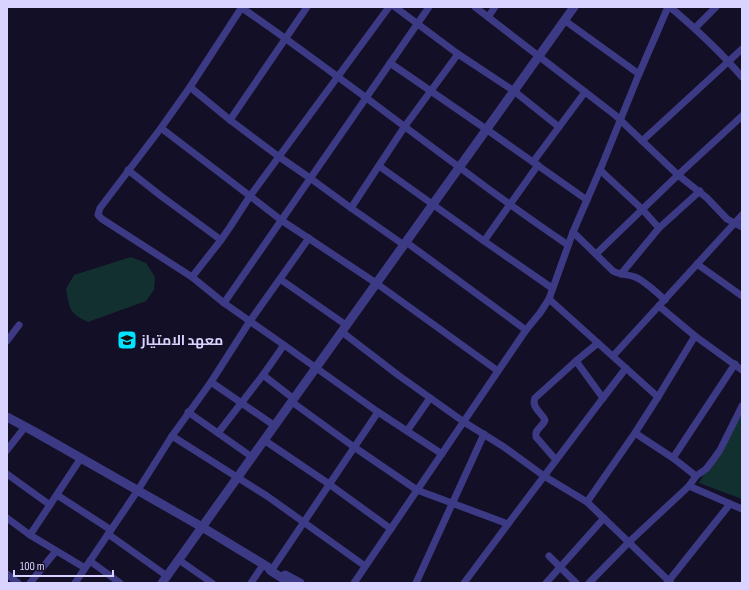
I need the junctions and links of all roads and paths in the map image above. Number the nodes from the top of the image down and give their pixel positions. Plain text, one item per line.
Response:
1 (242, 7) edge
2 (307, 7) edge
3 (388, 7) edge
4 (395, 7) edge
5 (428, 7) edge
6 (475, 7) edge
7 (496, 7) edge
8 (574, 7) edge
9 (669, 7) edge
10 (716, 7) edge
11 (488, 17) junction
12 (564, 20) junction
13 (417, 23) junction
14 (695, 28) junction
15 (286, 38) junction
16 (742, 49) edge
17 (458, 54) junction
18 (539, 56) junction
19 (728, 61) junction
20 (390, 64) junction
21 (638, 74) junction
22 (337, 76) junction
23 (742, 77) edge
24 (190, 86) junction
25 (514, 90) junction
26 (431, 92) junction
27 (585, 92) junction
28 (366, 97) junction
29 (742, 116) edge
30 (230, 120) junction
31 (620, 120) junction
32 (405, 126) junction
33 (559, 127) junction
34 (160, 128) junction
35 (486, 129) junction
36 (642, 141) junction
37 (278, 156) junction
38 (536, 164) junction
39 (379, 166) junction
40 (459, 167) junction
41 (128, 170) junction
42 (600, 170) junction
43 (678, 175) junction
44 (310, 178) junction
45 (700, 191) junction
46 (250, 196) junction
47 (586, 200) junction
48 (433, 204) junction
49 (510, 204) junction
50 (351, 208) junction
51 (642, 209) junction
52 (742, 215) edge
53 (281, 220) junction
54 (734, 223) junction
55 (660, 228) junction
56 (742, 228) edge
57 (573, 232) junction
58 (308, 238) junction
59 (221, 240) junction
60 (484, 241) junction
61 (405, 243) junction
62 (568, 245) junction
63 (596, 254) junction
64 (697, 264) junction
65 (621, 274) junction
66 (192, 277) junction
67 (280, 279) junction
68 (376, 283) junction
69 (552, 288) junction
70 (742, 296) edge
71 (549, 299) junction
72 (665, 300) junction
73 (224, 303) junction
74 (659, 306) junction
75 (250, 321) junction
76 (19, 325) dead end
77 (344, 328) junction
78 (526, 330) junction
79 (695, 336) junction
80 (7, 341) edge
81 (598, 343) junction
82 (284, 344) junction
83 (613, 356) junction
84 (576, 360) junction
85 (735, 364) junction
86 (316, 368) junction
87 (626, 368) junction
88 (742, 370) edge
89 (498, 371) junction
90 (263, 375) junction
91 (211, 382) junction
92 (658, 397) junction
93 (430, 398) junction
94 (603, 398) junction
95 (293, 400) junction
96 (242, 403) junction
97 (742, 406) edge
98 (188, 412) junction
99 (378, 412) junction
100 (7, 417) edge
101 (464, 422) junction
102 (275, 426) junction
103 (25, 427) junction
104 (407, 431) junction
105 (218, 433) junction
106 (635, 433) junction
107 (484, 434) junction
108 (172, 436) junction
109 (264, 440) junction
110 (354, 448) junction
111 (7, 450) edge
112 (442, 454) junction
113 (252, 457) junction
114 (81, 458) junction
115 (673, 458) junction
116 (556, 460) junction
117 (7, 474) edge
118 (544, 476) junction
119 (696, 476) junction
120 (237, 478) junction
121 (330, 484) junction
122 (689, 486) junction
123 (138, 490) junction
124 (418, 490) junction
125 (57, 495) junction
126 (587, 502) junction
127 (453, 503) junction
128 (730, 504) junction
129 (50, 505) junction
130 (742, 509) edge
131 (604, 518) junction
132 (10, 520) edge
133 (304, 522) junction
134 (508, 524) junction
135 (202, 527) junction
136 (7, 529) edge
137 (391, 529) junction
138 (109, 532) junction
139 (30, 535) junction
140 (629, 542) junction
141 (56, 551) junction
142 (549, 556) dead end
143 (179, 560) junction
144 (90, 561) junction
145 (365, 566) junction
146 (560, 567) junction
147 (85, 568) junction
148 (269, 568) junction
149 (7, 574) edge
150 (165, 579) edge
151 (669, 582) edge
152 (18, 583) edge
153 (30, 583) edge
154 (75, 583) edge
155 (120, 583) edge
156 (212, 583) edge
157 (251, 583) edge
158 (290, 583) edge
159 (300, 583) edge
160 (354, 583) edge
161 (416, 583) edge
162 (464, 583) edge
163 (546, 583) edge
164 (576, 583) edge
165 (589, 583) edge

1 - 15 street
1 - 24 street
2 - 15 street
3 - 22 street
4 - 13 street
5 - 13 street
6 - 11 street
7 - 11 street
8 - 12 street
9 - 14 street
9 - 21 street
10 - 14 street
11 - 18 street
12 - 18 street
12 - 21 street
13 - 17 street
13 - 20 street
14 - 19 street
15 - 22 street
15 - 30 street
16 - 19 street
17 - 25 street
17 - 26 street
18 - 25 street
18 - 27 street
19 - 23 street
19 - 36 street
20 - 26 street
20 - 28 street
21 - 31 street
22 - 28 street
22 - 37 street
24 - 30 street
24 - 34 street
25 - 33 street
25 - 35 street
26 - 32 street
26 - 35 street
27 - 31 street
27 - 33 street
28 - 32 street
28 - 44 street
29 - 43 street
30 - 37 street
31 - 36 street
31 - 42 street
32 - 39 street
32 - 40 street
33 - 38 street
34 - 41 street
34 - 46 street
35 - 38 street
35 - 40 street
36 - 43 street
37 - 44 street
37 - 46 street
38 - 47 street
38 - 49 street
39 - 48 street
39 - 50 street
40 - 48 street
40 - 49 street
41 - 59 street
41 - 66 street
42 - 47 street
42 - 51 street
43 - 45 street
43 - 51 street
44 - 50 street
44 - 53 street
45 - 54 street
45 - 55 street
46 - 53 street
46 - 59 street
47 - 57 street
48 - 60 street
48 - 61 street
49 - 60 street
49 - 62 street
50 - 61 street
51 - 55 street
51 - 63 street
52 - 54 street
53 - 58 street
53 - 73 street
54 - 56 street
54 - 64 street
55 - 65 street
57 - 62 street
57 - 63 street
58 - 67 street
58 - 68 street
59 - 66 street
60 - 69 street
61 - 68 street
61 - 78 street
62 - 69 street
63 - 65 street
64 - 70 street
64 - 72 street
65 - 72 street
66 - 73 street
67 - 75 street
67 - 77 street
68 - 77 street
68 - 89 street
69 - 71 street
71 - 78 street
71 - 81 street
72 - 74 street
73 - 75 street
74 - 79 street
74 - 83 street
75 - 82 street
75 - 91 street
76 - 80 street
77 - 86 street
77 - 93 street
78 - 89 street
79 - 85 street
79 - 92 street
81 - 83 street
81 - 84 street
82 - 86 street
82 - 90 street
83 - 87 street
84 - 94 street
84 - 116 street
85 - 88 street
85 - 115 street
86 - 95 street
86 - 99 street
87 - 92 street
87 - 94 street
89 - 101 street
90 - 95 street
90 - 96 street
91 - 96 street
91 - 98 street
92 - 106 street
93 - 101 street
93 - 104 street
94 - 116 street
95 - 102 street
95 - 110 street
96 - 102 street
96 - 105 street
97 - 119 street
98 - 105 street
98 - 108 street
99 - 104 street
99 - 110 street
100 - 103 street
101 - 107 street
101 - 112 street
102 - 109 street
103 - 111 street
103 - 114 street
104 - 112 street
105 - 113 street
106 - 115 street
106 - 126 street
107 - 118 street
107 - 127 street
108 - 120 street
108 - 123 street
109 - 113 street
109 - 121 street
110 - 121 street
110 - 124 street
112 - 124 street
113 - 120 street
114 - 123 street
114 - 125 street
115 - 119 street
116 - 118 street
117 - 129 street
118 - 126 street
118 - 134 street
119 - 122 street
120 - 133 street
120 - 135 street
121 - 133 street
121 - 137 street
122 - 128 street
122 - 140 street
123 - 135 street
123 - 138 street
124 - 127 street
124 - 137 street
125 - 129 street
125 - 138 street
126 - 131 street
127 - 134 street
127 - 161 street
128 - 130 street
128 - 151 street
129 - 139 street
131 - 140 street
131 - 146 street
132 - 136 street
132 - 139 street
133 - 145 street
133 - 148 street
134 - 162 street
135 - 143 street
135 - 148 street
137 - 145 street
138 - 144 street
138 - 150 street
139 - 141 street
140 - 151 street
140 - 165 street
141 - 147 street
141 - 153 street
142 - 146 street
143 - 150 street
143 - 156 street
144 - 147 street
144 - 155 street
145 - 160 street
146 - 163 street
146 - 164 street
147 - 154 street
148 - 157 street
148 - 158 street
148 - 159 street
149 - 152 street

